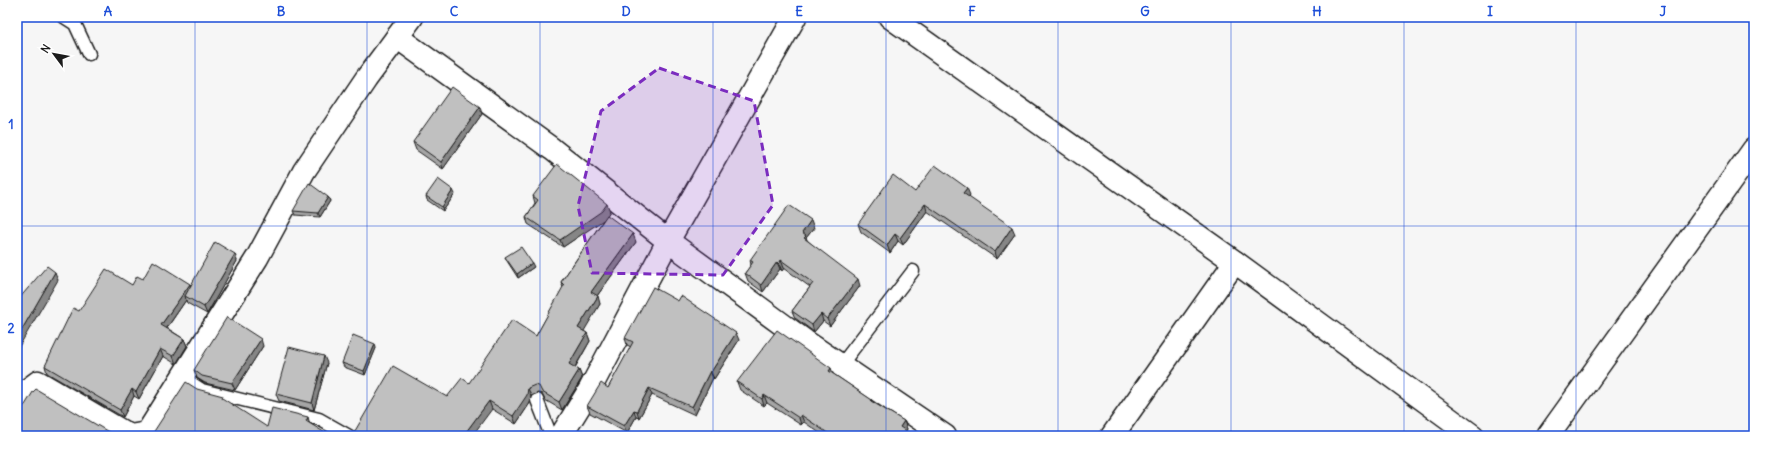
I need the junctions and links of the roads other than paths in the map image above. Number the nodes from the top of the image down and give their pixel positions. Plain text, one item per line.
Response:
1 (64, 17) edge
2 (412, 17) edge
3 (795, 17) edge
4 (890, 17) edge
5 (397, 37) junction
6 (90, 54) dead end
7 (1754, 150) edge
8 (668, 241) junction
9 (1235, 262) junction
10 (913, 271) dead end
11 (841, 365) junction
12 (182, 377) junction
13 (537, 400) dead end
14 (17, 406) edge
15 (561, 435) edge
16 (349, 436) edge
17 (945, 436) edge
18 (1112, 436) edge
19 (1473, 436) edge
20 (1548, 436) edge

1 - 6 lane
2 - 5 street
3 - 8 street
4 - 9 street
5 - 8 street
5 - 12 street
7 - 20 street
8 - 11 street
8 - 15 street
9 - 18 street
9 - 19 street
10 - 11 lane
11 - 17 street
12 - 14 street
12 - 16 lane
13 - 15 lane

